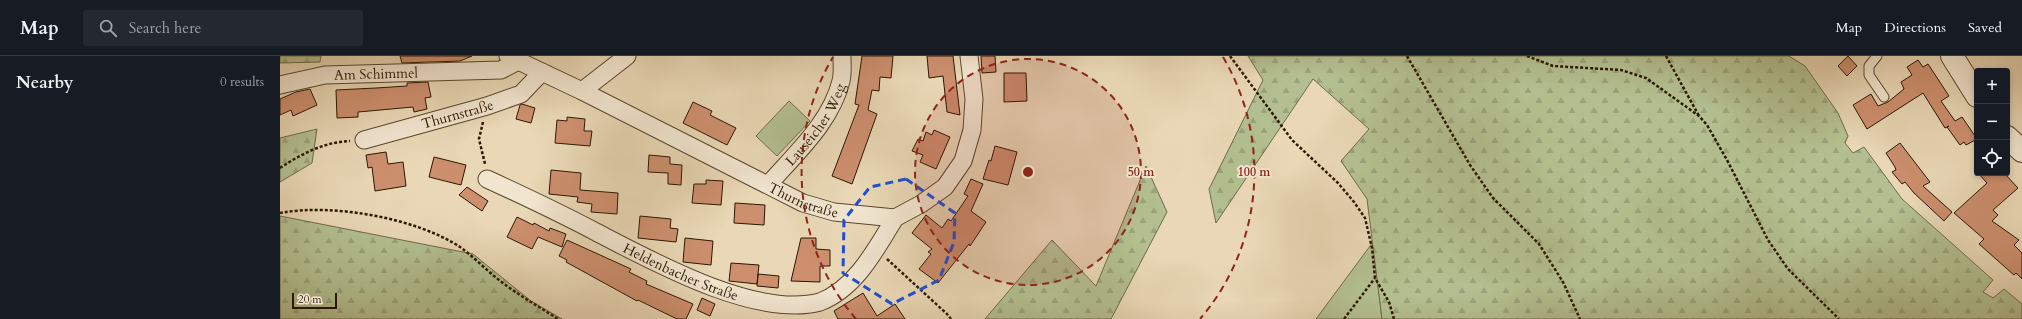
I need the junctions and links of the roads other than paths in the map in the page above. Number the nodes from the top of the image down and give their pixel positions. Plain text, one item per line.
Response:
1 (627, 56) edge
2 (842, 56) edge
3 (969, 56) edge
4 (1877, 56) edge
5 (1952, 56) edge
6 (513, 58) edge
7 (542, 72) junction
8 (280, 85) edge
9 (582, 91) junction
10 (1974, 91) edge
11 (1884, 97) dead end
12 (364, 140) road end
13 (2010, 140) edge
14 (2022, 151) edge
15 (487, 179) dead end
16 (770, 184) junction
17 (894, 218) junction

1 - 9 street
2 - 16 street, Lauseicher Weg
3 - 17 street
4 - 11 lane
5 - 10 street
6 - 7 street, Thurnstraße
6 - 8 street, Am Schimmel
7 - 9 street, Thurnstraße
7 - 12 street, Thurnstraße
9 - 16 street, Thurnstraße
13 - 14 street
15 - 17 street, Heldenbacher Straße
16 - 17 street, Thurnstraße

